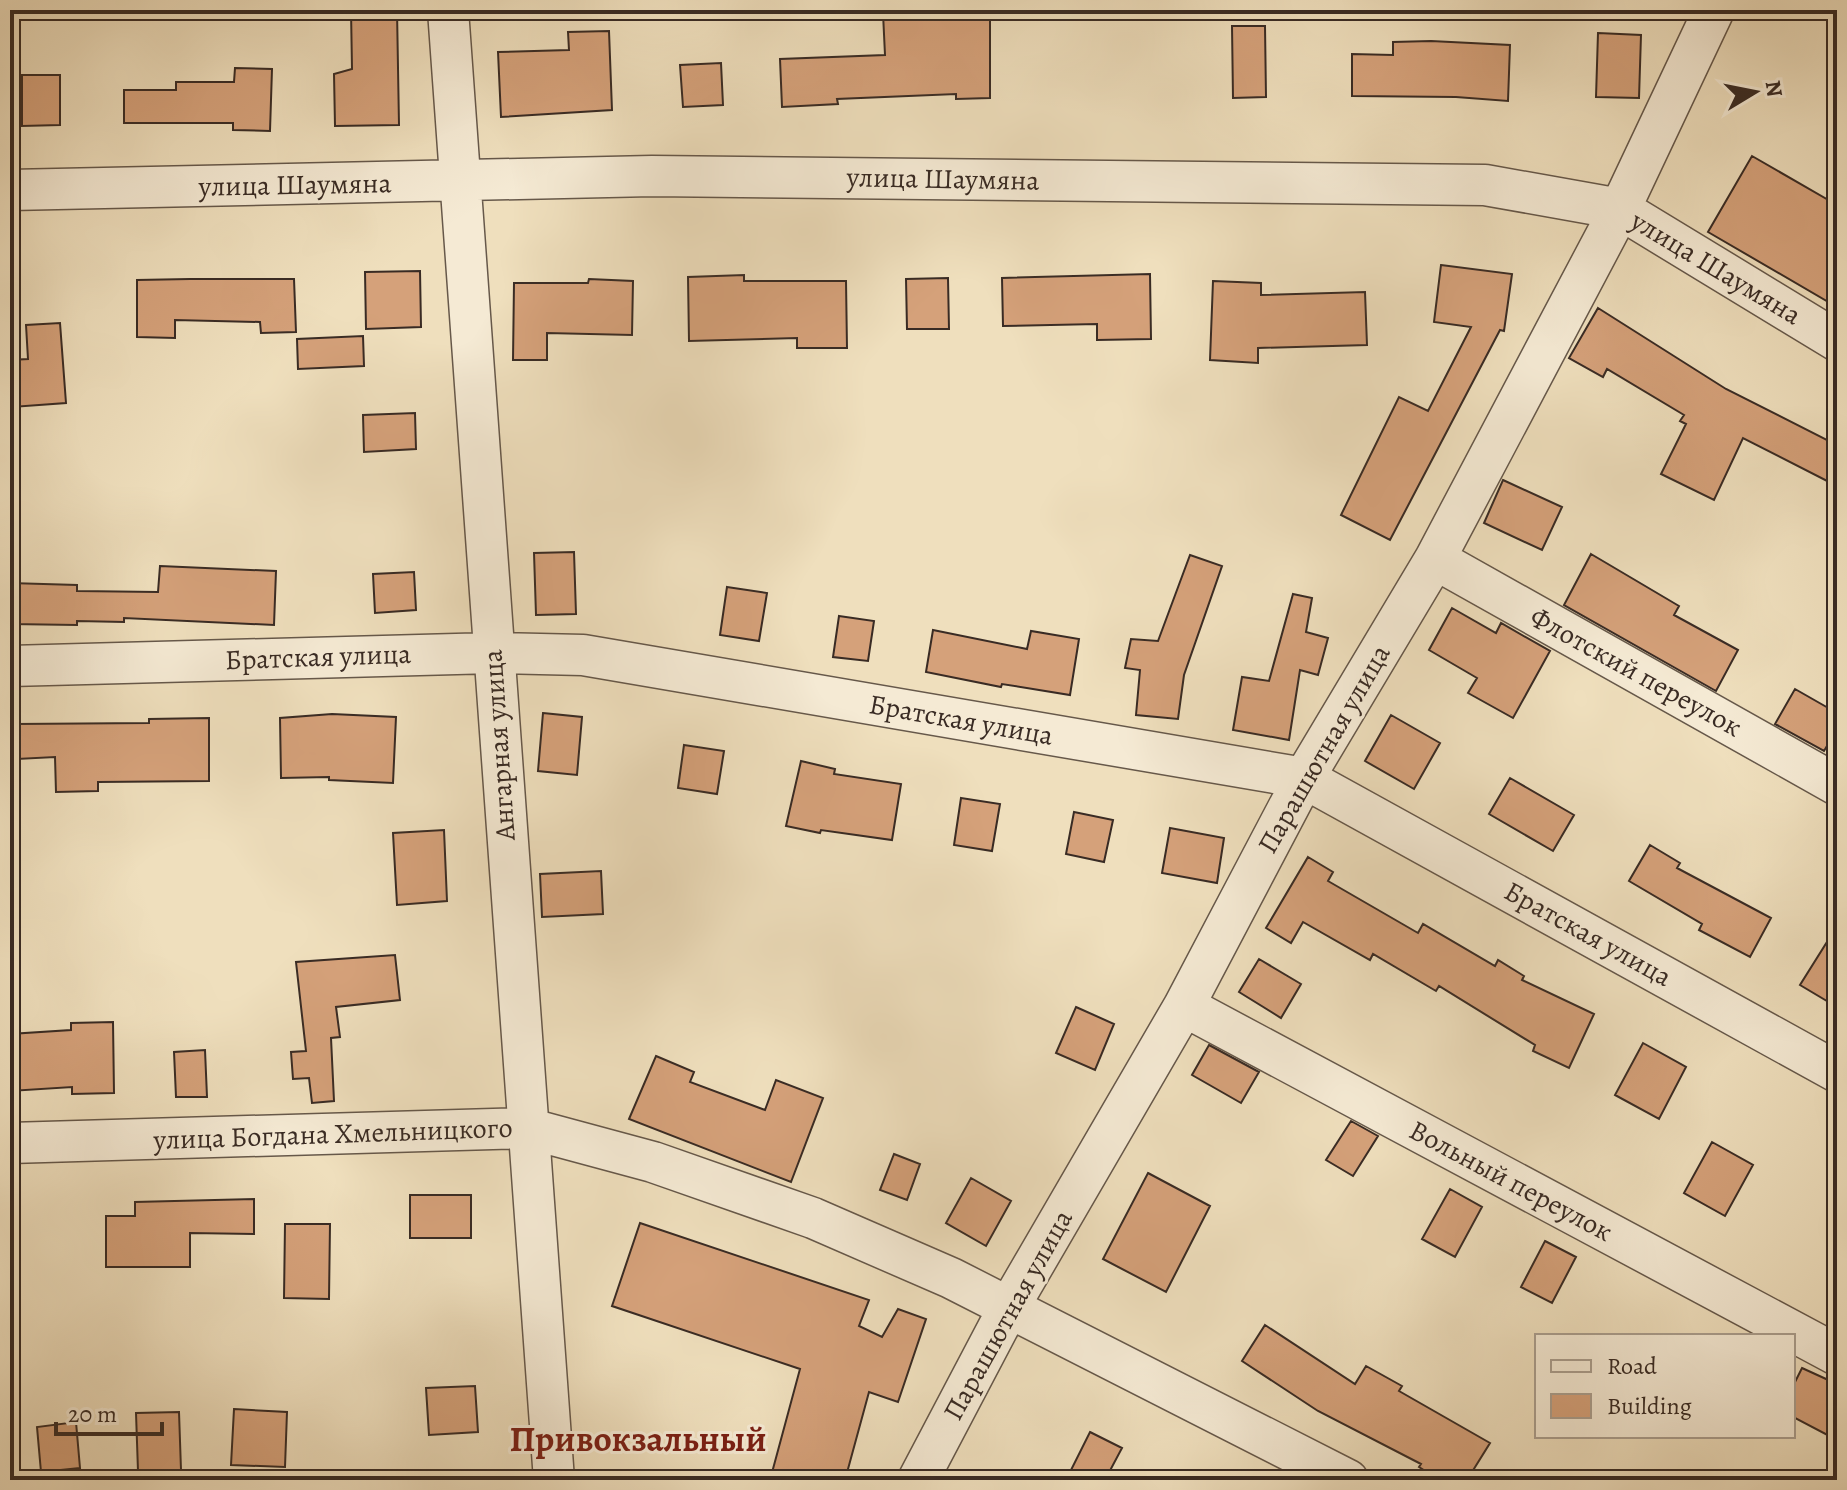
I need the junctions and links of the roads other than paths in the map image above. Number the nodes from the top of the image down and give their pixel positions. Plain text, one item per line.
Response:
1 (448, 10) edge
2 (1714, 10) edge
3 (459, 182) junction
4 (10, 190) edge
5 (1620, 209) junction
6 (1837, 341) edge
7 (1435, 559) junction
8 (493, 653) junction
9 (10, 666) edge
10 (1304, 778) junction
11 (1837, 785) edge
12 (1184, 1006) junction
13 (1837, 1072) edge
14 (527, 1128) junction
15 (10, 1143) edge
16 (1009, 1307) junction
17 (1837, 1355) edge
18 (554, 1480) edge
19 (918, 1480) edge
20 (1348, 1480) edge

1 - 3 street, Ангарная улица
2 - 5 street, Парашютная улица
3 - 4 street, улица Шаумяна
3 - 5 street, улица Шаумяна
3 - 8 street, Ангарная улица
5 - 6 street, улица Шаумяна
5 - 7 street, Парашютная улица
7 - 10 street, Парашютная улица
7 - 11 street, Флотский переулок
8 - 9 street, Братская улица
8 - 10 street, Братская улица
8 - 14 street, Ангарная улица
10 - 12 street, Парашютная улица
10 - 13 street, Братская улица
12 - 16 street, Парашютная улица
12 - 17 street, Вольный переулок
14 - 15 street, улица Богдана Хмельницкого
14 - 16 street, улица Богдана Хмельницкого
14 - 18 street, Ангарная улица
16 - 19 street, Парашютная улица
16 - 20 street, улица Богдана Хмельницкого

